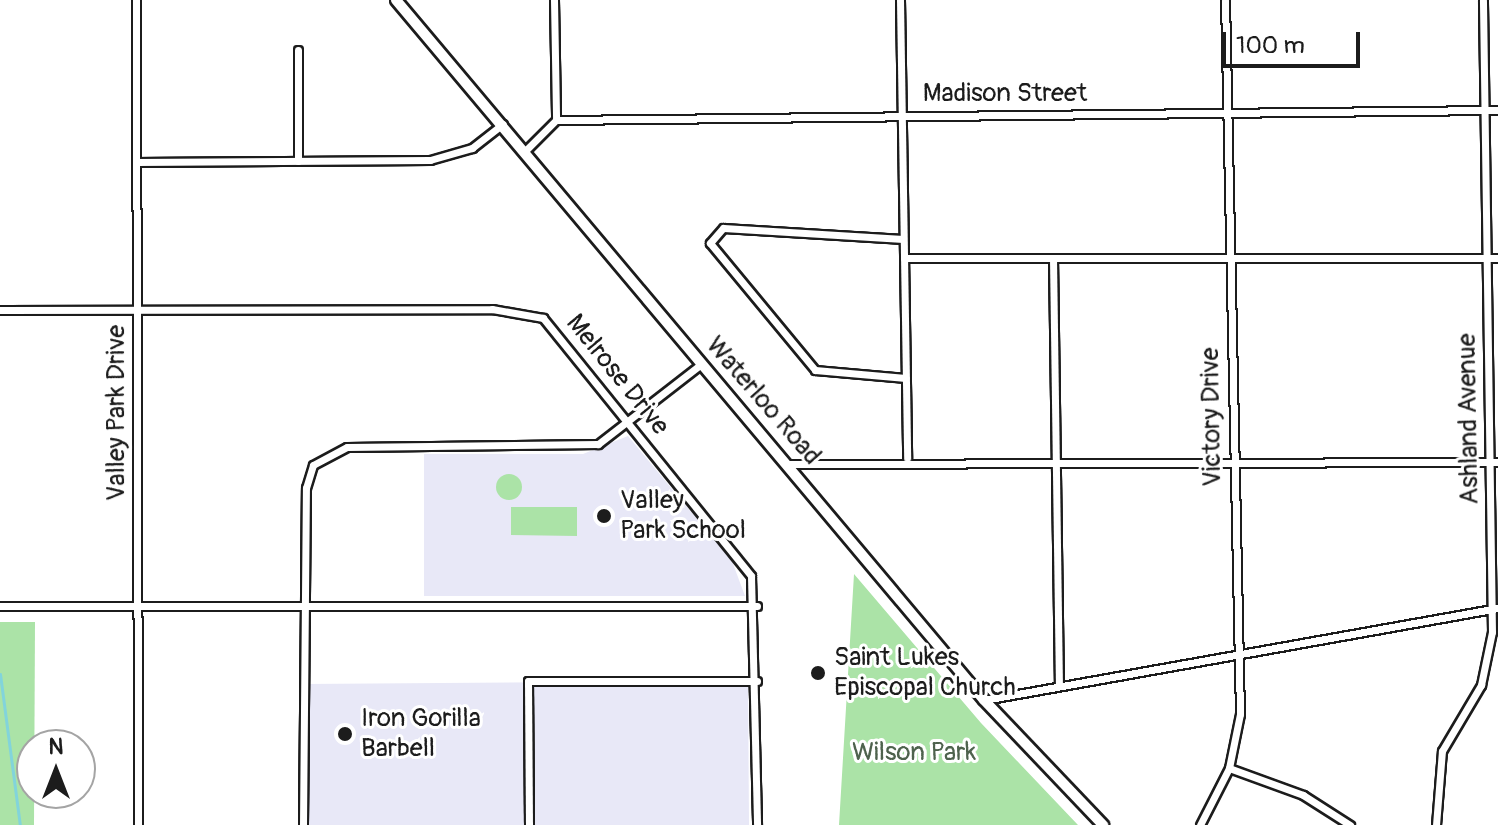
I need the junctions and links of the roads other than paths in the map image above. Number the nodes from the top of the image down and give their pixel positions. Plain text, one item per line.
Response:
1 (136, 0) edge
2 (396, 0) edge
3 (554, 0) edge
4 (900, 0) edge
5 (1225, 0) edge
6 (1483, 0) edge
7 (298, 50) dead end
8 (1498, 110) edge
9 (1227, 112) junction
10 (1485, 112) junction
11 (902, 114) junction
12 (556, 120) junction
13 (503, 124) junction
14 (525, 151) junction
15 (298, 161) junction
16 (136, 162) junction
17 (903, 239) junction
18 (904, 258) junction
19 (1053, 258) junction
20 (1487, 258) junction
21 (1498, 258) edge
22 (1229, 259) junction
23 (0, 310) edge
24 (136, 310) junction
25 (701, 364) junction
26 (906, 378) junction
27 (631, 422) junction
28 (907, 458) junction
29 (1056, 459) junction
30 (1233, 461) junction
31 (1494, 462) edge
32 (789, 464) junction
33 (0, 606) edge
34 (305, 606) junction
35 (757, 606) junction
36 (137, 607) junction
37 (1495, 608) edge
38 (1234, 651) junction
39 (757, 681) junction
40 (1059, 686) junction
41 (984, 700) junction
42 (1229, 768) junction
43 (138, 825) edge
44 (303, 825) edge
45 (529, 825) edge
46 (757, 825) edge
47 (1103, 825) edge
48 (1200, 825) edge
49 (1350, 825) edge
50 (1436, 825) edge

1 - 16 street, Valley Park Drive
2 - 13 main road, Waterloo Road
3 - 12 street
4 - 11 street
5 - 9 street, Victory Drive
6 - 10 street, Ashland Avenue
7 - 15 street
8 - 10 street, Madison Street
9 - 10 street, Madison Street
9 - 11 street, Madison Street
9 - 22 street, Victory Drive
10 - 20 street, Ashland Avenue
11 - 12 street, Madison Street
11 - 17 street
12 - 14 street
13 - 14 main road, Waterloo Road
13 - 15 street
14 - 25 main road, Waterloo Road
15 - 16 street
16 - 24 street, Valley Park Drive
17 - 18 street
17 - 26 street
18 - 19 street
18 - 26 street
19 - 22 street
19 - 29 street
20 - 21 street
20 - 22 street
20 - 31 street, Ashland Avenue
22 - 30 street, Victory Drive
23 - 24 street, Melrose Drive
24 - 27 street, Melrose Drive
24 - 36 street, Valley Park Drive
25 - 27 street
25 - 32 main road, Waterloo Road
26 - 28 street
27 - 34 street
27 - 35 street, Melrose Drive
28 - 29 street
28 - 32 street
29 - 30 street
29 - 40 street
30 - 31 street
30 - 38 street, Victory Drive
31 - 37 street, Ashland Avenue
32 - 41 main road, Waterloo Road
33 - 36 street
34 - 35 street
34 - 36 street
34 - 44 street
35 - 39 street, Melrose Drive
36 - 43 street, Valley Park Drive
37 - 38 street
37 - 50 street, Ashland Avenue
38 - 40 street
38 - 42 street, Victory Drive
39 - 45 street
39 - 46 street, Melrose Drive
40 - 41 street
41 - 47 main road, Waterloo Road
42 - 48 street, Victory Drive
42 - 49 street

